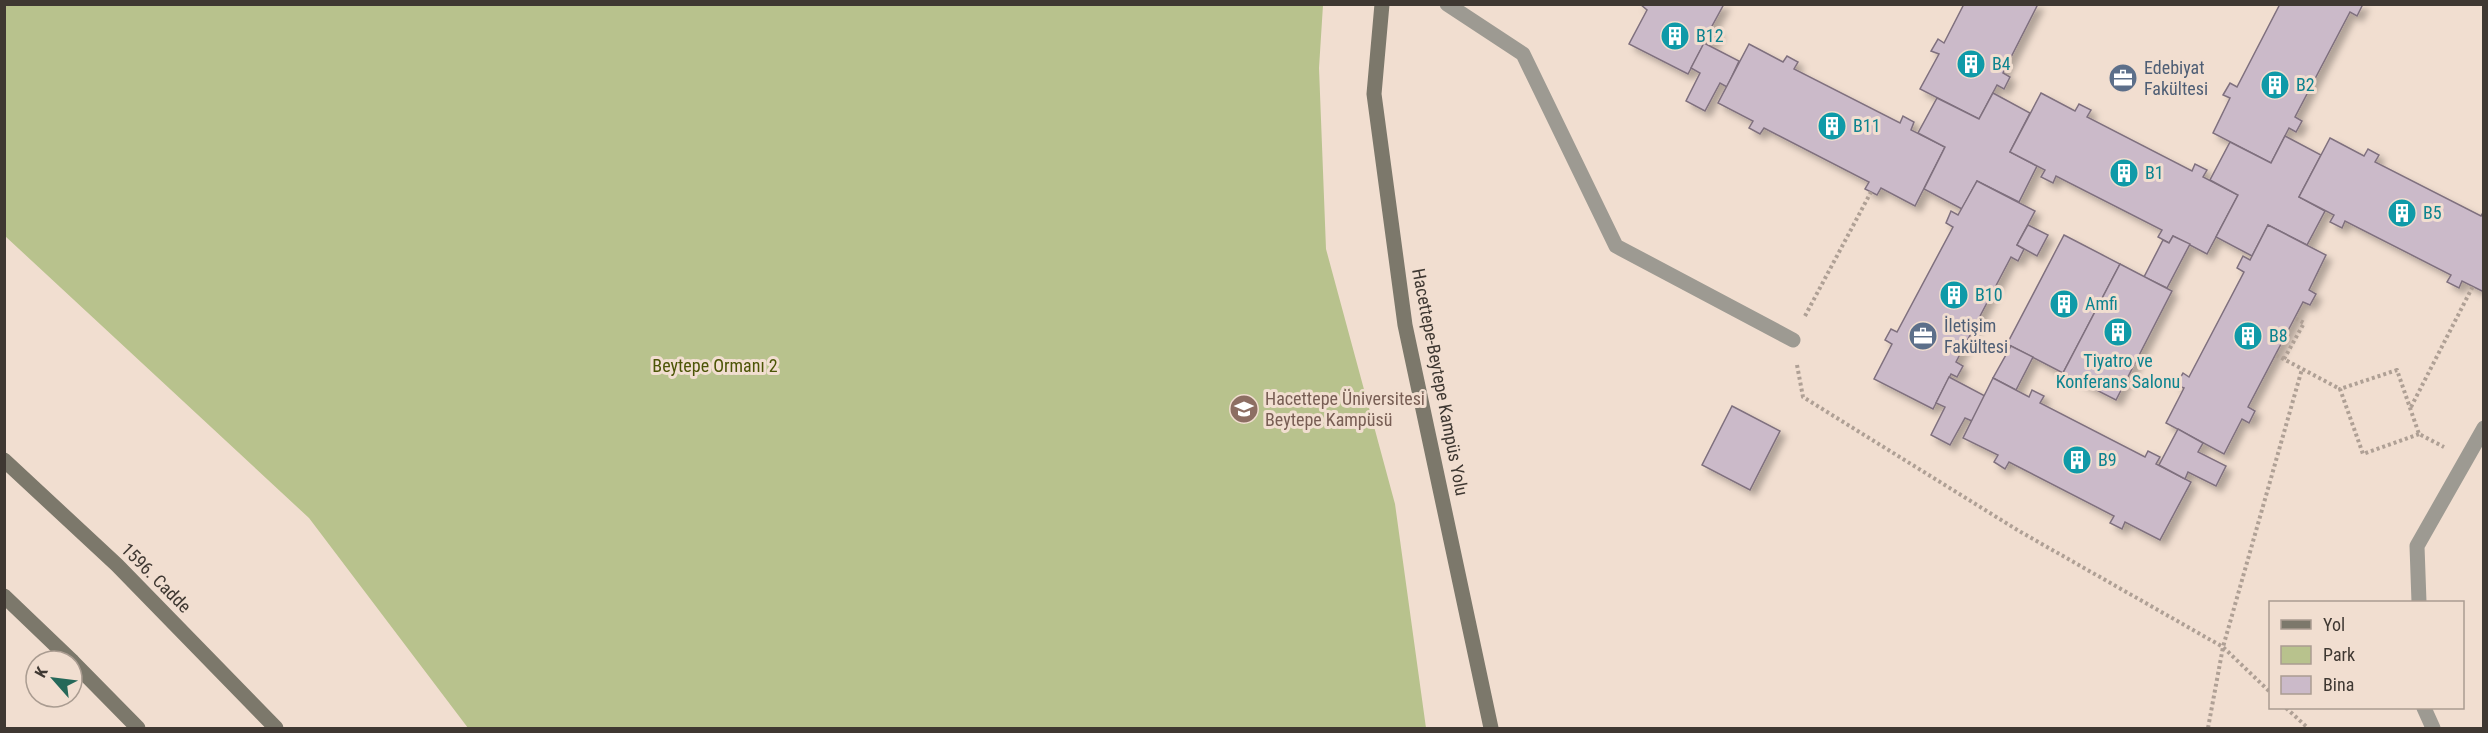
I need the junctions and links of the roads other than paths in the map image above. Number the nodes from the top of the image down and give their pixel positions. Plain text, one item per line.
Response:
1 (1382, 4) edge
2 (1447, 4) edge
3 (1793, 340) road end
4 (2484, 428) edge
5 (4, 460) edge
6 (4, 596) edge
7 (2420, 601) edge
8 (59, 649) edge
9 (84, 673) edge
10 (2424, 709) edge
11 (138, 729) edge
12 (276, 729) edge
13 (1491, 729) edge
14 (2433, 729) edge

1 - 13 street, Hacettepe-Beytepe Kampüs Yolu
2 - 3 street
4 - 7 street
5 - 12 street, 1596. Cadde
6 - 8 street
9 - 11 street
10 - 14 street

